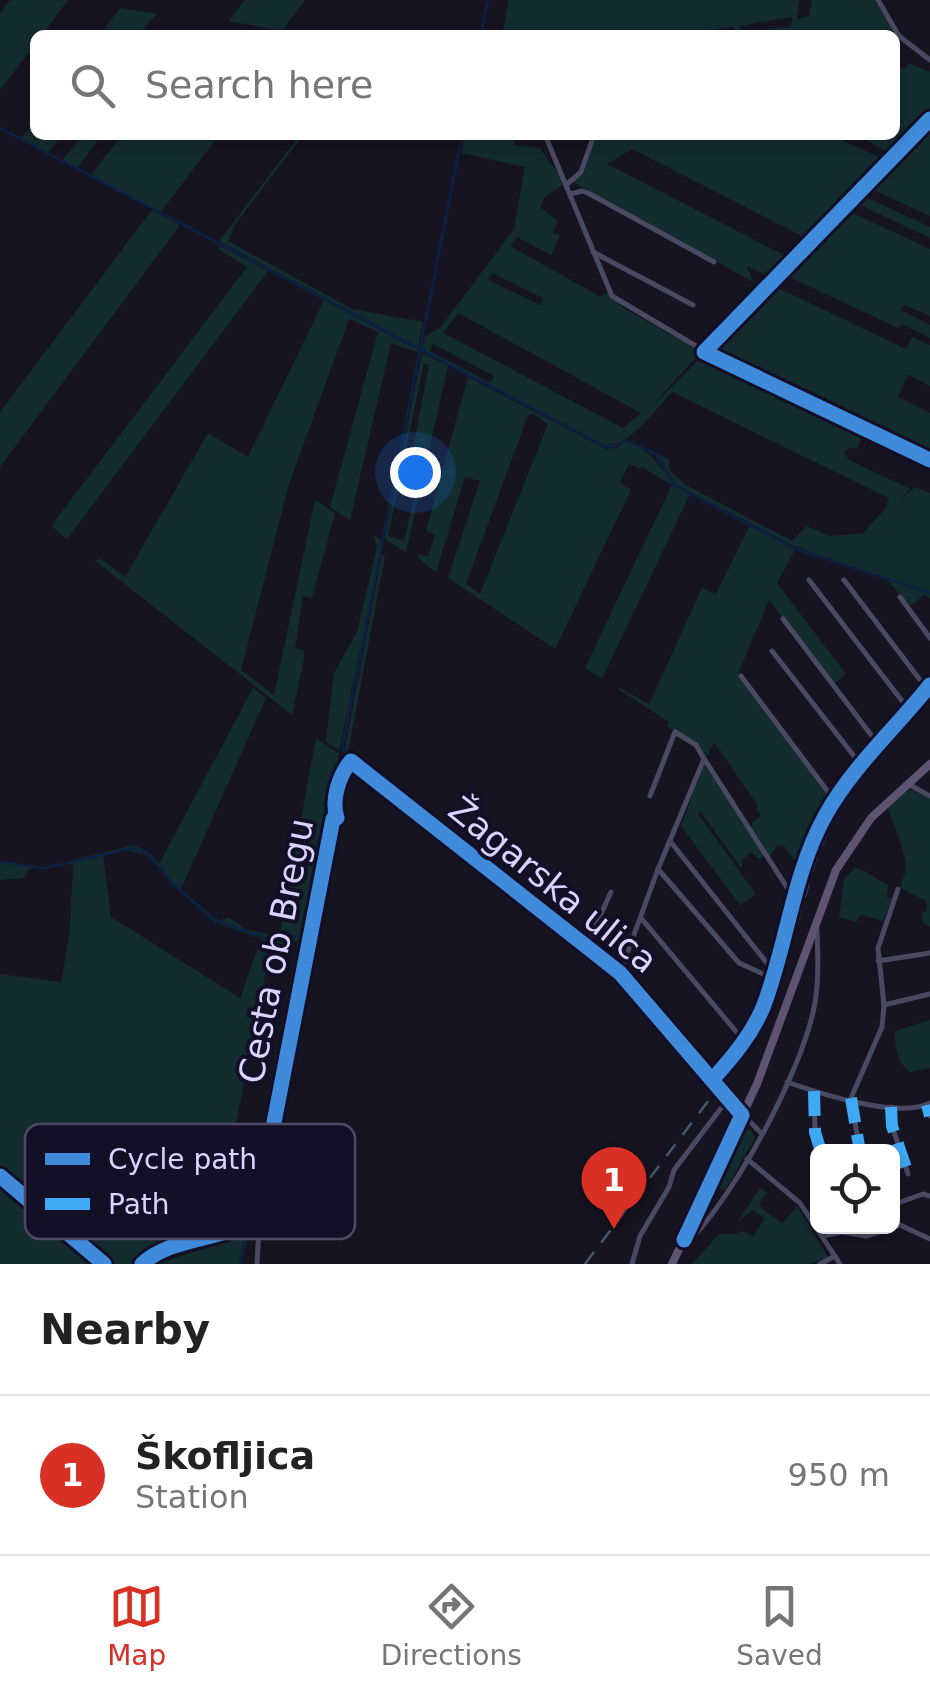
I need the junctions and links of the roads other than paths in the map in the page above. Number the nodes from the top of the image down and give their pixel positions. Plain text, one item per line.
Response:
1 (878, 0) edge
2 (896, 30) edge
3 (900, 37) edge
4 (930, 60) edge
5 (547, 140) edge
6 (592, 140) edge
7 (566, 184) junction
8 (570, 194) junction
9 (592, 252) junction
10 (714, 262) dead end
11 (693, 305) dead end
12 (930, 460) edge
13 (809, 580) dead end
14 (844, 580) dead end
15 (900, 597) dead end
16 (783, 619) dead end
17 (930, 638) edge
18 (772, 652) dead end
19 (741, 676) dead end
20 (928, 687) edge
21 (908, 710) junction
22 (879, 744) junction
23 (704, 758) junction
24 (351, 761) joint
25 (930, 764) edge
26 (861, 765) junction
27 (907, 783) junction
28 (650, 796) dead end
29 (930, 796) edge
30 (835, 801) junction
31 (337, 818) dead end
32 (670, 840) junction
33 (658, 869) junction
34 (898, 889) dead end
35 (611, 892) dead end
36 (795, 900) junction
37 (641, 918) junction
38 (816, 918) junction
39 (587, 945) junction
40 (930, 953) edge
41 (878, 961) junction
42 (620, 972) junction
43 (773, 974) junction
44 (930, 994) edge
45 (884, 1005) junction
46 (744, 1041) junction
47 (712, 1080) junction
48 (788, 1082) junction
49 (814, 1092) junction
50 (851, 1098) junction
51 (728, 1099) junction
52 (928, 1104) edge
53 (891, 1108) junction
54 (742, 1115) junction
55 (930, 1116) edge
56 (762, 1133) junction
57 (819, 1144) edge
58 (859, 1144) edge
59 (746, 1159) junction
60 (908, 1174) dead end
61 (0, 1176) edge
62 (930, 1196) edge
63 (25, 1197) edge
64 (900, 1201) edge
65 (824, 1235) junction
66 (74, 1239) edge
67 (258, 1239) edge
68 (930, 1240) edge
69 (677, 1253) junction
70 (835, 1256) junction
71 (104, 1264) edge
72 (257, 1264) edge
73 (632, 1264) edge
74 (672, 1264) edge
75 (820, 1264) edge
76 (840, 1264) edge

1 - 2 street
3 - 4 street
5 - 7 street
6 - 7 street
7 - 8 street
8 - 9 street
8 - 10 street
9 - 11 street
9 - 12 street
13 - 21 street
14 - 20 street
15 - 17 street
16 - 22 street
18 - 26 street
19 - 30 street
20 - 21 street
21 - 22 street
22 - 26 street
23 - 28 street
23 - 32 street
23 - 36 street
24 - 31 street, Cesta ob Bregu
24 - 39 street, Žagarska ulica
25 - 27 main road
26 - 30 street
27 - 29 street
27 - 38 main road
30 - 36 street
32 - 33 street
32 - 43 street
33 - 37 street
33 - 43 street
34 - 41 street
35 - 39 street
36 - 43 street
37 - 42 street
37 - 46 street
38 - 48 street
38 - 54 main road
39 - 42 street, Žagarska ulica
40 - 41 street
41 - 45 street
42 - 47 street, Žagarska ulica
43 - 46 street
44 - 45 street
45 - 50 street
46 - 47 street
47 - 51 street, Žagarska ulica
48 - 49 street
48 - 56 street
49 - 50 street
49 - 57 street
50 - 53 street
50 - 58 street
51 - 54 street, Žagarska ulica
51 - 73 street
52 - 53 street
52 - 55 street
53 - 60 street
54 - 56 street, Žagarska ulica
54 - 69 main road
56 - 59 street
59 - 65 street
59 - 69 street
61 - 63 street
62 - 64 street
65 - 68 street
65 - 70 street
66 - 71 street
67 - 72 street
69 - 74 main road
70 - 75 street
70 - 76 street

